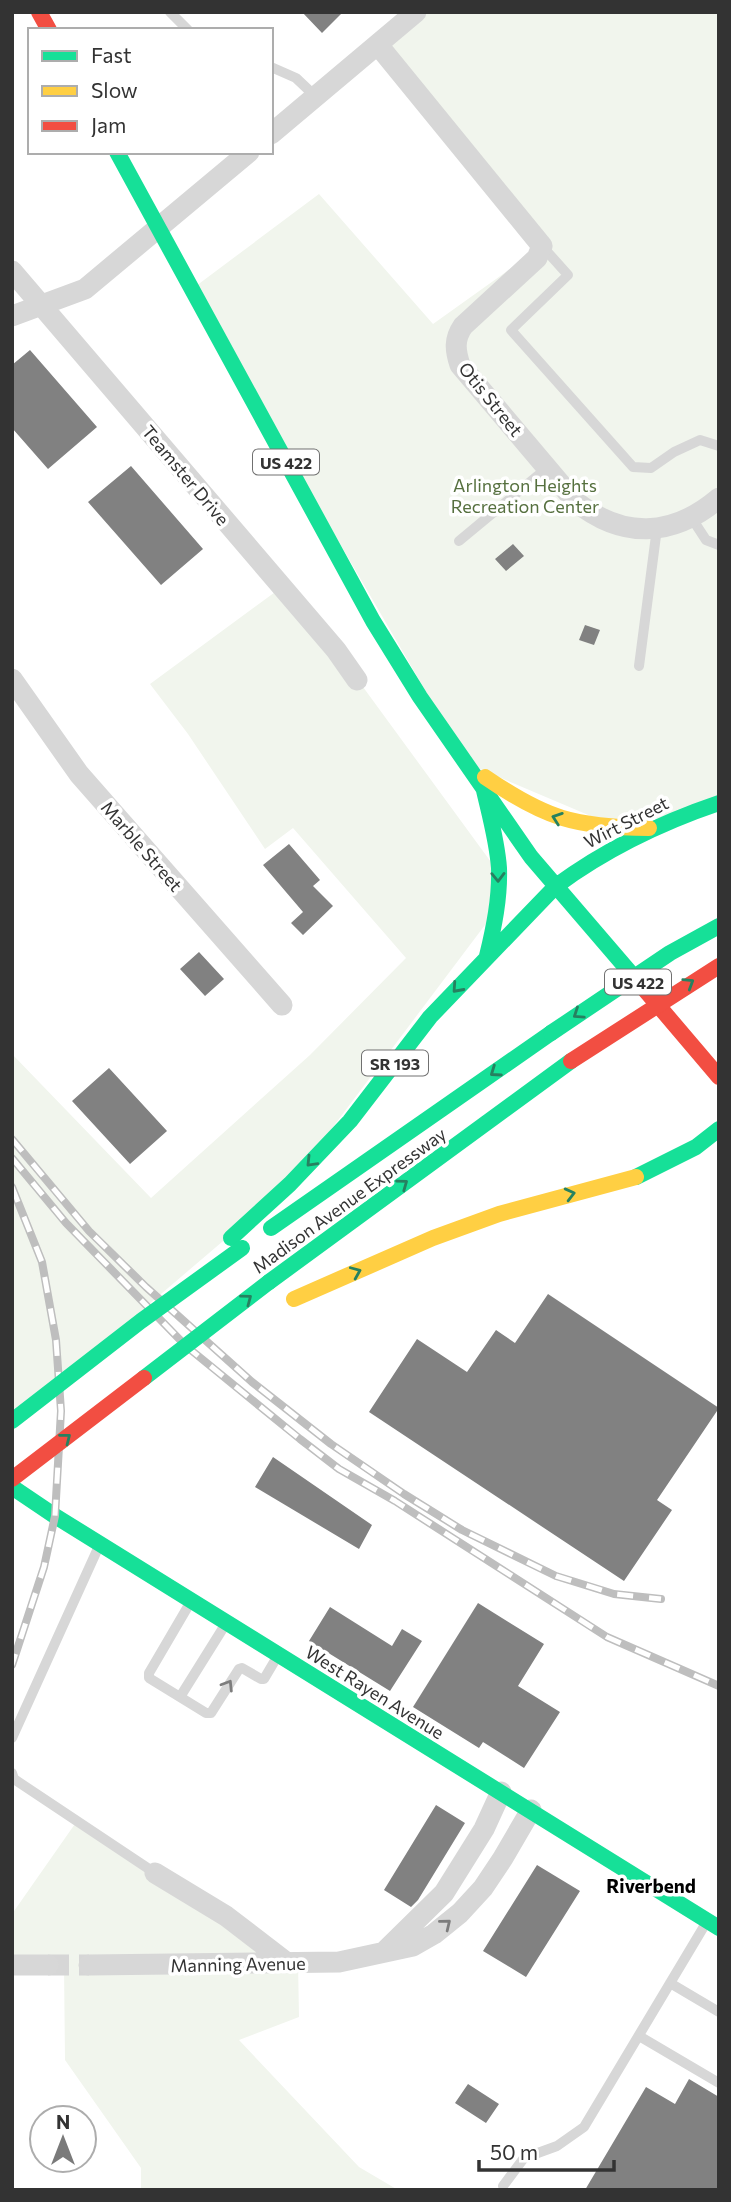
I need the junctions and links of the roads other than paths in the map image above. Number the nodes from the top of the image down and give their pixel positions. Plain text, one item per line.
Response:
1 (39, 12) edge
2 (170, 12) edge
3 (416, 12) edge
4 (48, 28) edge
5 (186, 28) edge
6 (378, 45) junction
7 (273, 68) edge
8 (315, 96) junction
9 (273, 132) edge
10 (118, 154) edge
11 (247, 154) edge
12 (160, 227) junction
13 (542, 246) junction
14 (12, 271) edge
15 (41, 305) junction
16 (12, 316) edge
17 (719, 446) edge
18 (547, 468) junction
19 (719, 498) edge
20 (691, 517) junction
21 (657, 528) junction
22 (459, 541) dead end
23 (719, 545) edge
24 (639, 666) dead end
25 (12, 679) edge
26 (357, 680) dead end
27 (468, 764) junction
28 (483, 786) junction
29 (719, 803) edge
30 (649, 828) junction
31 (556, 886) junction
32 (719, 926) edge
33 (487, 956) junction
34 (719, 966) edge
35 (282, 1005) dead end
36 (719, 1077) edge
37 (719, 1129) edge
38 (237, 1243) junction
39 (288, 1301) dead end
40 (246, 1320) dead end
41 (186, 1346) junction
42 (12, 1421) edge
43 (12, 1479) edge
44 (12, 1487) edge
45 (100, 1544) junction
46 (192, 1601) junction
47 (226, 1622) junction
48 (279, 1655) junction
49 (180, 1697) junction
50 (12, 1738) edge
51 (12, 1773) edge
52 (500, 1792) junction
53 (531, 1810) junction
54 (155, 1873) joint
55 (713, 1924) edge
56 (385, 1951) junction
57 (286, 1962) junction
58 (12, 1965) edge
59 (48, 1965) tunnel mouth
60 (89, 1965) tunnel mouth
61 (670, 1983) junction
62 (719, 2012) edge
63 (639, 2036) junction
64 (719, 2083) edge
65 (503, 2186) dead end

1 - 4 main road
2 - 5 lane
3 - 6 street
6 - 8 street
6 - 13 street
7 - 8 lane
8 - 9 street
10 - 12 main road, US 422
11 - 12 street
12 - 15 street
12 - 27 main road, US 422
13 - 17 lane
13 - 18 street, Otis Street
14 - 15 street, Teamster Drive
15 - 16 street
15 - 26 street, Teamster Drive
18 - 21 street, Otis Street
18 - 22 lane
19 - 20 street, Otis Street
20 - 21 street, Otis Street
20 - 23 lane
21 - 24 lane
25 - 35 street, Marble Street
27 - 28 main road, US 422
30 -> 27 main road, US 422
28 - 31 main road, US 422
28 -> 33 main road
29 - 30 main road, Wirt Street / US 422
30 - 31 main road, Wirt Street / SR 193
31 - 33 main road, SR 193
31 - 36 main road, US 422
32 -> 38 main road, Madison Avenue Expressway, bridge
33 -> 38 main road, SR 193
41 -> 34 main road, Madison Avenue Expressway, bridge
39 -> 37 main road
38 - 42 main road, Madison Avenue Expressway, bridge
40 - 41 main road, bridge
43 -> 41 main road, Madison Avenue Expressway, bridge
44 - 45 main road, West Rayen Avenue
45 - 46 main road, West Rayen Avenue
45 - 50 lane
46 - 47 main road, West Rayen Avenue
46 - 49 lane
47 - 48 main road, West Rayen Avenue
47 - 49 lane
49 -> 48 lane
48 - 52 main road, West Rayen Avenue
51 - 54 lane
52 - 53 main road, West Rayen Avenue
52 - 56 street
53 - 55 main road, West Rayen Avenue
56 -> 53 street, Manning Avenue
54 - 57 street
55 - 61 lane
56 - 57 street, Manning Avenue
57 - 60 street, Manning Avenue
58 - 59 street
61 - 62 lane
61 - 63 lane
63 - 64 lane
63 - 65 lane

